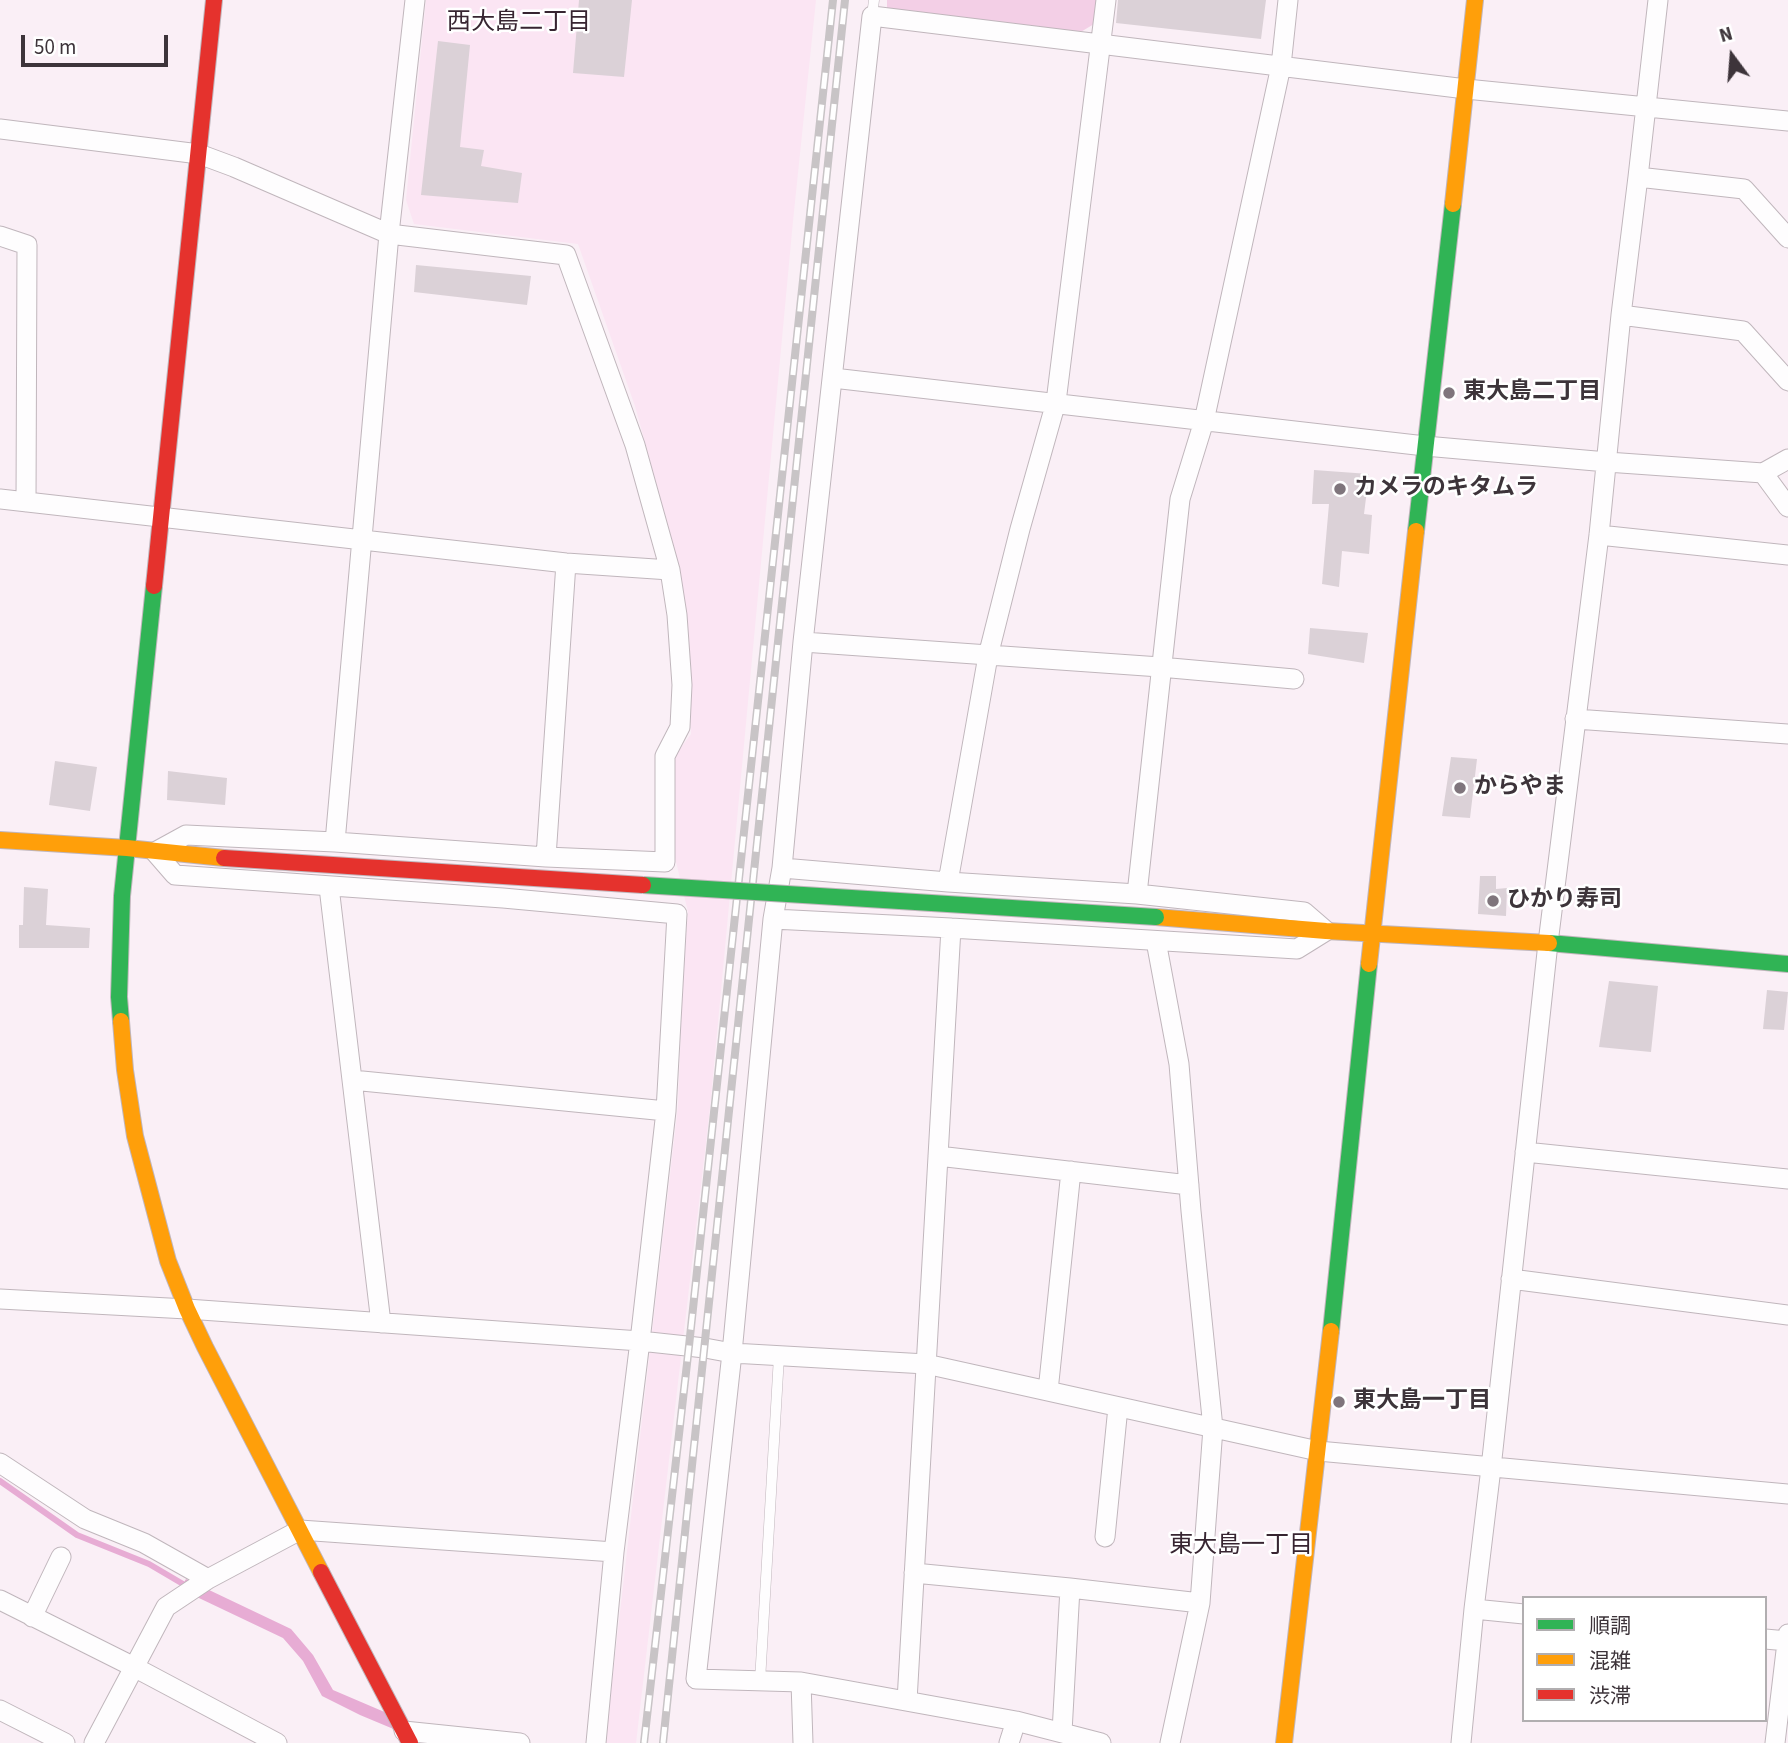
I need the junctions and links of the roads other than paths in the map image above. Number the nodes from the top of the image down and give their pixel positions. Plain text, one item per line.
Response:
1 (214, 0) edge
2 (415, 0) edge
3 (1106, 0) edge
4 (1288, 0) edge
5 (1475, 0) edge
6 (1658, 0) edge
7 (873, 8) edge
8 (1100, 44) junction
9 (1281, 66) junction
10 (1466, 89) junction
11 (1645, 107) junction
12 (1788, 121) edge
13 (0, 129) edge
14 (199, 154) junction
15 (1639, 177) junction
16 (389, 234) junction
17 (0, 236) edge
18 (1788, 238) edge
19 (1620, 315) junction
20 (833, 378) junction
21 (1788, 381) edge
22 (1056, 402) junction
23 (1204, 421) junction
24 (1425, 446) junction
25 (1788, 459) edge
26 (1606, 462) junction
27 (1763, 473) junction
28 (0, 499) edge
29 (26, 502) junction
30 (1788, 507) edge
31 (162, 516) junction
32 (1599, 535) junction
33 (361, 539) junction
34 (1788, 555) edge
35 (566, 563) junction
36 (670, 570) junction
37 (803, 642) junction
38 (988, 656) junction
39 (1160, 667) junction
40 (1294, 679) dead end
41 (1575, 719) junction
42 (1788, 734) edge
43 (0, 840) edge
44 (335, 842) junction
45 (127, 848) junction
46 (155, 852) junction
47 (546, 857) junction
48 (782, 868) junction
49 (948, 882) junction
50 (329, 887) junction
51 (1137, 894) junction
52 (773, 919) junction
53 (951, 928) junction
54 (1326, 931) junction
55 (1372, 934) junction
56 (1156, 941) junction
57 (1548, 943) junction
58 (1788, 964) edge
59 (352, 1080) junction
60 (666, 1111) junction
61 (1525, 1153) junction
62 (938, 1156) junction
63 (1071, 1171) junction
64 (1788, 1179) edge
65 (1189, 1185) junction
66 (1511, 1279) junction
67 (0, 1299) edge
68 (187, 1309) junction
69 (1788, 1315) edge
70 (381, 1323) junction
71 (640, 1341) junction
72 (732, 1353) junction
73 (779, 1356) junction
74 (926, 1364) junction
75 (1048, 1391) junction
76 (1118, 1407) junction
77 (1213, 1428) junction
78 (1318, 1451) junction
79 (0, 1463) edge
80 (1491, 1468) junction
81 (1788, 1494) edge
82 (300, 1530) junction
83 (1105, 1537) dead end
84 (614, 1552) junction
85 (61, 1557) dead end
86 (914, 1573) junction
87 (208, 1579) junction
88 (1070, 1588) junction
89 (0, 1600) edge
90 (1200, 1603) junction
91 (1474, 1609) junction
92 (1522, 1614) edge
93 (32, 1617) junction
94 (1767, 1639) edge
95 (1788, 1639) edge
96 (134, 1667) junction
97 (760, 1681) junction
98 (801, 1682) junction
99 (907, 1701) junction
100 (0, 1710) edge
101 (1016, 1721) junction
102 (1062, 1732) junction
103 (407, 1737) edge
104 (65, 1743) edge
105 (94, 1743) edge
106 (277, 1743) edge
107 (520, 1743) edge
108 (596, 1743) edge
109 (803, 1743) edge
110 (1009, 1743) edge
111 (1101, 1743) edge
112 (1170, 1743) edge
113 (1284, 1743) edge
114 (1461, 1743) edge
115 (1776, 1743) edge

1 - 14 street
2 - 16 street
3 - 8 street
4 - 9 street
5 - 10 street
6 - 11 street
7 - 8 street
7 - 20 street
8 - 9 street
8 - 22 street
9 - 10 street
9 - 23 street
10 - 11 street
10 - 24 street
11 - 12 street
11 - 15 street
13 - 14 street
14 - 16 street
14 - 31 street
15 - 18 street
15 - 19 street
16 - 33 street
16 - 36 street
17 - 29 street
19 - 21 street
19 - 26 street
20 - 22 street
20 - 37 street
22 - 23 street
22 - 38 street
23 - 24 street
23 - 39 street
24 - 26 street
24 - 55 street
25 - 27 street
26 - 27 street
26 - 32 street
27 - 30 street
28 - 29 street
29 - 31 street
31 - 33 street
31 - 45 street
32 - 34 street
32 - 41 street
33 - 35 street
33 - 44 street
35 - 36 street
35 - 47 street
36 - 47 street
37 - 38 street
37 - 48 street
38 - 39 street
38 - 49 street
39 - 40 street
39 - 51 street
41 - 42 street
41 - 57 street
43 - 45 street
44 - 46 street
44 - 47 street
45 - 46 street
45 - 68 street
46 - 50 street
46 - 54 street, bridge
48 - 49 street
48 - 52 street
49 - 51 street
50 - 59 street
50 - 60 street
51 - 54 street
52 - 53 street
52 - 72 street
53 - 56 street
53 - 62 street
54 - 55 street
54 - 56 street
55 - 57 street
55 - 78 street
56 - 65 street
57 - 58 street
57 - 61 street
59 - 60 street
59 - 70 street
60 - 71 street
61 - 64 street
61 - 66 street
62 - 63 street
62 - 74 street
63 - 65 street
63 - 75 street
65 - 77 street
66 - 69 street
66 - 80 street
67 - 68 street
68 - 70 street
68 - 82 street
70 - 71 street
71 - 72 street
71 - 84 street
72 - 73 street
72 - 97 street
73 - 74 street
73 - 97 lane
74 - 75 street
74 - 86 street
75 - 76 street
76 - 77 street
76 - 83 street
77 - 78 street
77 - 90 street
78 - 80 street
78 - 113 street
79 - 87 street
80 - 81 street
80 - 91 street
82 - 84 street
82 - 87 street
82 - 103 street
84 - 108 street
85 - 93 street
86 - 88 street
86 - 99 street
87 - 96 street
88 - 90 street
88 - 102 street
89 - 93 street
90 - 112 street
91 - 92 street
91 - 114 street
93 - 96 street
94 - 95 street
95 - 115 street
96 - 105 street
96 - 106 street
97 - 98 street
98 - 99 street
98 - 109 street
99 - 101 street
100 - 104 street
101 - 102 street
101 - 110 street
102 - 111 street
103 - 107 street

